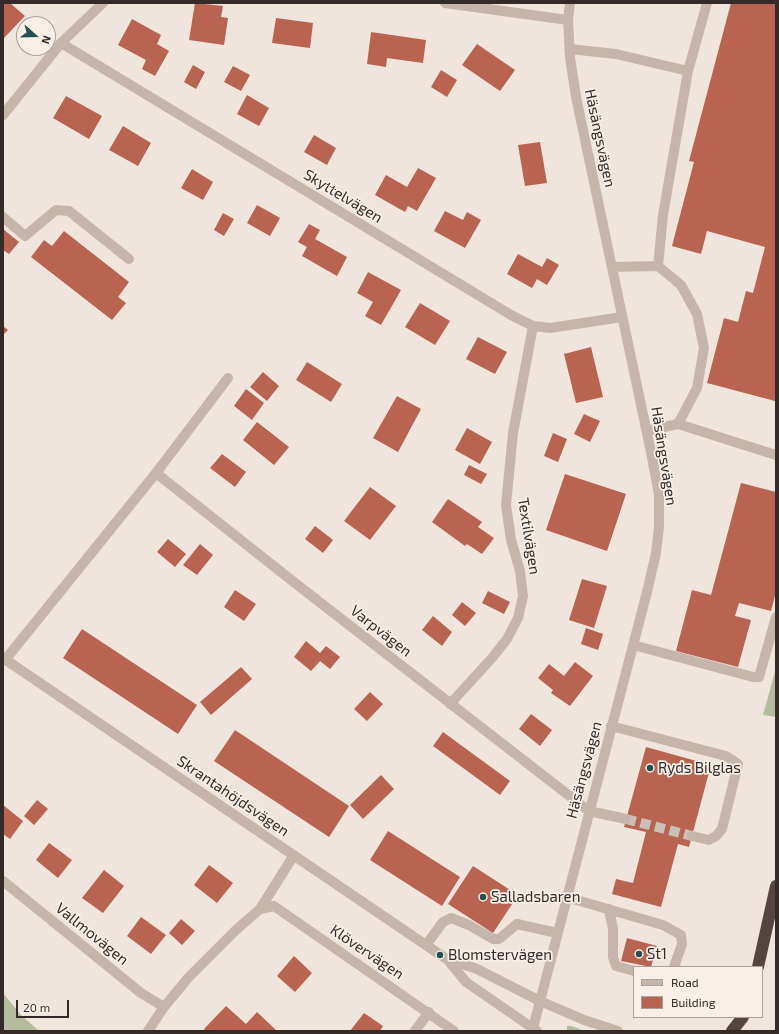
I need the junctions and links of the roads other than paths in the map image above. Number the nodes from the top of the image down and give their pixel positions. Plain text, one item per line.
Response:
1 (103, 3) edge
2 (445, 3) edge
3 (570, 3) edge
4 (707, 3) edge
5 (568, 20) junction
6 (61, 44) junction
7 (570, 49) junction
8 (688, 71) junction
9 (3, 115) edge
10 (3, 217) edge
11 (129, 259) dead end
12 (658, 266) junction
13 (612, 267) junction
14 (622, 317) junction
15 (533, 326) junction
16 (228, 378) dead end
17 (678, 424) junction
18 (647, 431) junction
19 (776, 455) edge
20 (156, 473) junction
21 (776, 617) edge
22 (633, 645) junction
23 (4, 659) edge
24 (450, 704) junction
25 (611, 726) junction
26 (589, 811) junction
27 (626, 819) tunnel mouth
28 (692, 836) tunnel mouth
29 (294, 855) junction
30 (3, 881) edge
31 (776, 886) edge
32 (566, 897) junction
33 (260, 909) junction
34 (609, 909) junction
35 (557, 933) junction
36 (426, 945) junction
37 (445, 958) junction
38 (674, 966) edge
39 (758, 966) edge
40 (633, 971) edge
41 (540, 1001) junction
42 (164, 1007) junction
43 (429, 1012) junction
44 (742, 1018) edge
45 (3, 1029) edge
46 (535, 1029) edge
47 (6, 1031) edge
48 (148, 1031) edge
49 (415, 1031) edge
50 (454, 1031) edge
51 (618, 1031) edge
52 (732, 1031) edge

1 - 6 street
2 - 5 street
3 - 5 street, Häsängsvägen
4 - 8 street
5 - 7 street, Häsängsvägen
6 - 9 street
6 - 15 street, Skyttelvägen
7 - 8 street
7 - 13 street, Häsängsvägen
8 - 12 street
10 - 11 street
12 - 13 street
12 - 17 street
13 - 14 street, Häsängsvägen
14 - 15 street, Skyttelvägen
14 - 18 street, Häsängsvägen
15 - 24 street, Textilvägen
16 - 20 street
17 - 18 street
17 - 19 street
18 - 22 street, Häsängsvägen
20 - 23 street
20 - 24 street, Varpvägen
21 - 22 street
22 - 25 street, Häsängsvägen
23 - 29 street, Skrantahöjdsvägen
24 - 26 street, Varpvägen
25 - 26 street, Häsängsvägen
25 - 28 street
26 - 27 street
26 - 32 street, Häsängsvägen
29 - 33 street
29 - 36 street, Skrantahöjdsvägen
30 - 42 street, Vallmovägen
31 - 39 highway
32 - 34 street
32 - 35 street, Häsängsvägen
33 - 42 street
33 - 43 street, Klövervägen
34 - 38 street
34 - 40 street
35 - 36 street
35 - 41 street, Häsängsvägen
36 - 37 street, Skrantahöjdsvägen
37 - 41 street, Skrantahöjdsvägen
37 - 46 street, Skrantahöjdsvägen
41 - 46 street, Häsängsvägen
41 - 51 street, Skrantahöjdsvägen
42 - 48 street
43 - 49 street
43 - 50 street, Klövervägen
44 - 52 highway
45 - 47 street

